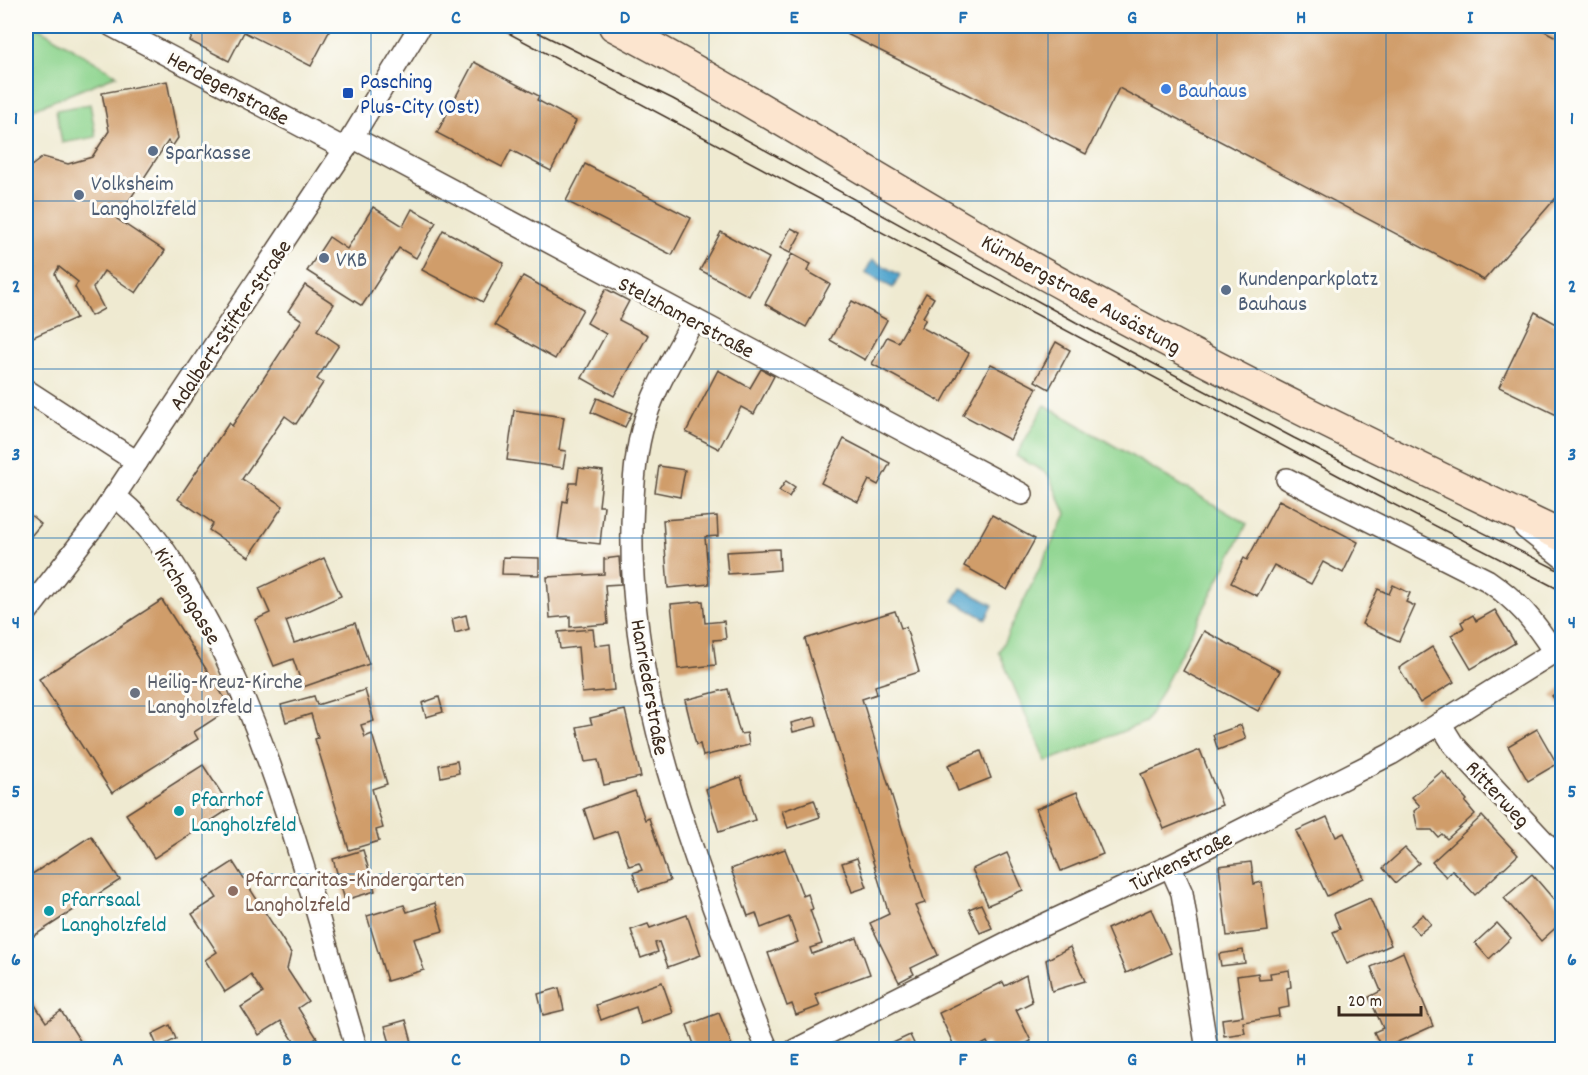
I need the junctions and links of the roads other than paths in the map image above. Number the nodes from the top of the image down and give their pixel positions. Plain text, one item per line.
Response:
1 (112, 26) edge
2 (420, 26) edge
3 (614, 26) edge
4 (349, 143) junction
5 (694, 319) junction
6 (26, 390) edge
7 (137, 462) junction
8 (1287, 479) dead end
9 (1022, 494) dead end
10 (114, 496) junction
11 (1491, 502) junction
12 (1563, 536) edge
13 (1563, 557) edge
14 (26, 613) edge
15 (1560, 646) edge
16 (1440, 723) junction
17 (1563, 861) edge
18 (1170, 866) junction
19 (357, 1050) edge
20 (768, 1050) edge
21 (795, 1050) edge
22 (1206, 1050) edge

1 - 4 street, Herdegenstraße
2 - 4 street, Adalbert-Stifter-Straße
3 - 11 main road, Kürnbergstraße Ausästung
4 - 5 street, Stelzhamerstraße
4 - 7 street, Adalbert-Stifter-Straße
5 - 9 street, Stelzhamerstraße
5 - 20 street, Hanriederstraße
6 - 7 street
7 - 10 street, Adalbert-Stifter-Straße
8 - 15 street, Türkenstraße
10 - 14 street, Adalbert-Stifter-Straße
10 - 19 street, Kirchengasse
11 - 12 main road, Kürnbergstraße Ausästung
11 - 13 street
15 - 16 street, Türkenstraße
16 - 17 street, Ritterweg
16 - 18 street, Türkenstraße
18 - 21 street, Türkenstraße
18 - 22 street

